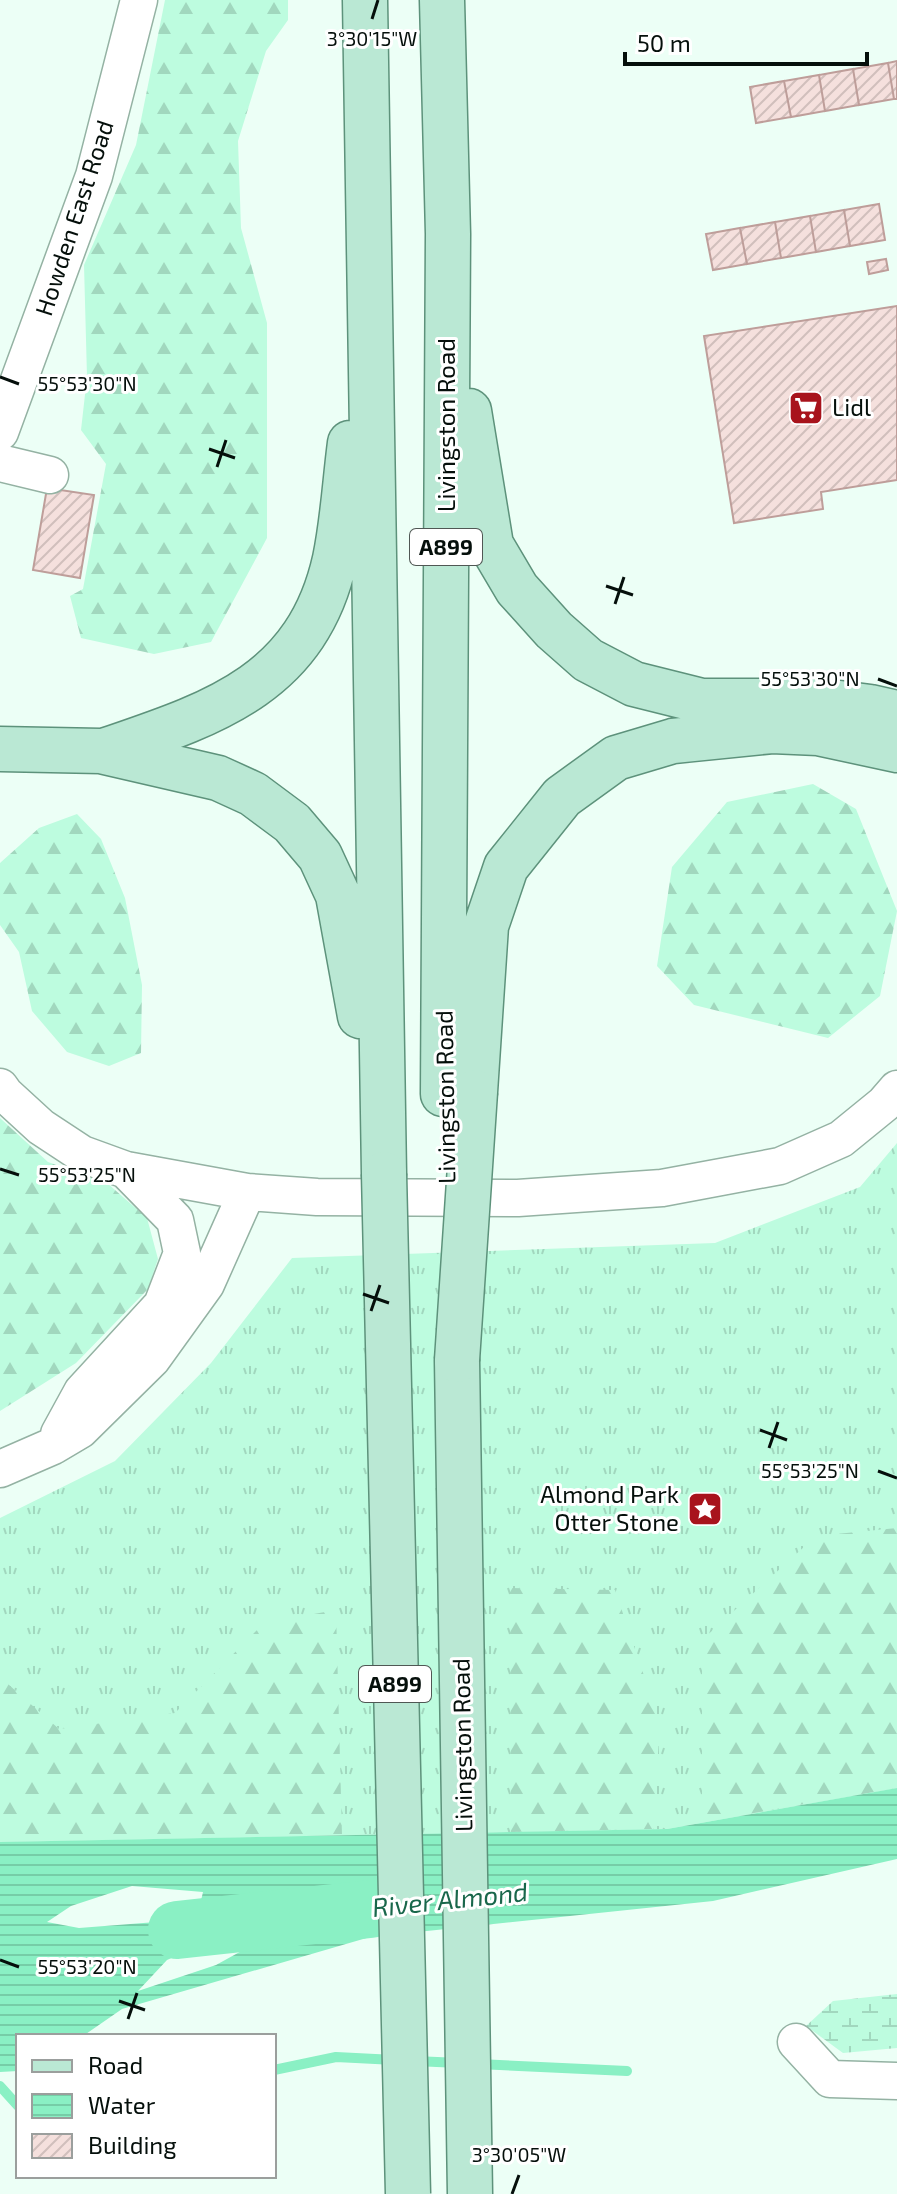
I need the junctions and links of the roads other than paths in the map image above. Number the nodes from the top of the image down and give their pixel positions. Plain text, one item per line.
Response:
1 (139, 0) edge
2 (365, 0) edge
3 (442, 0) edge
4 (448, 234) junction
5 (370, 300) junction
6 (1, 424) edge
7 (0, 463) edge
8 (50, 475) dead end
9 (897, 713) edge
10 (0, 749) edge
11 (897, 750) edge
12 (101, 751) junction
13 (0, 1087) edge
14 (897, 1089) edge
15 (378, 1092) junction
16 (459, 1093) junction
17 (126, 1170) junction
18 (247, 1192) junction
19 (53, 1446) junction
20 (0, 1469) edge
21 (466, 1954) junction
22 (796, 2042) dead end
23 (897, 2081) edge
24 (408, 2194) edge
25 (470, 2194) edge
26 (485, 2194) edge

1 - 6 street, Howden East Road
2 - 5 main road, A899
3 - 4 main road, Livingston Road / A899
4 - 9 main road
4 - 16 main road, Livingston Road / A899
5 - 12 main road, A899
5 - 15 main road, A899
7 - 8 street
10 - 12 main road
11 - 16 main road
12 - 15 main road
13 - 17 street
14 - 18 street
15 - 24 main road, A899, bridge
16 - 21 main road, Livingston Road / A899, bridge
17 - 18 street
17 - 19 street
18 - 19 street
19 - 20 street
21 - 25 main road, Livingston Road / A899
21 - 26 main road
22 - 23 street

